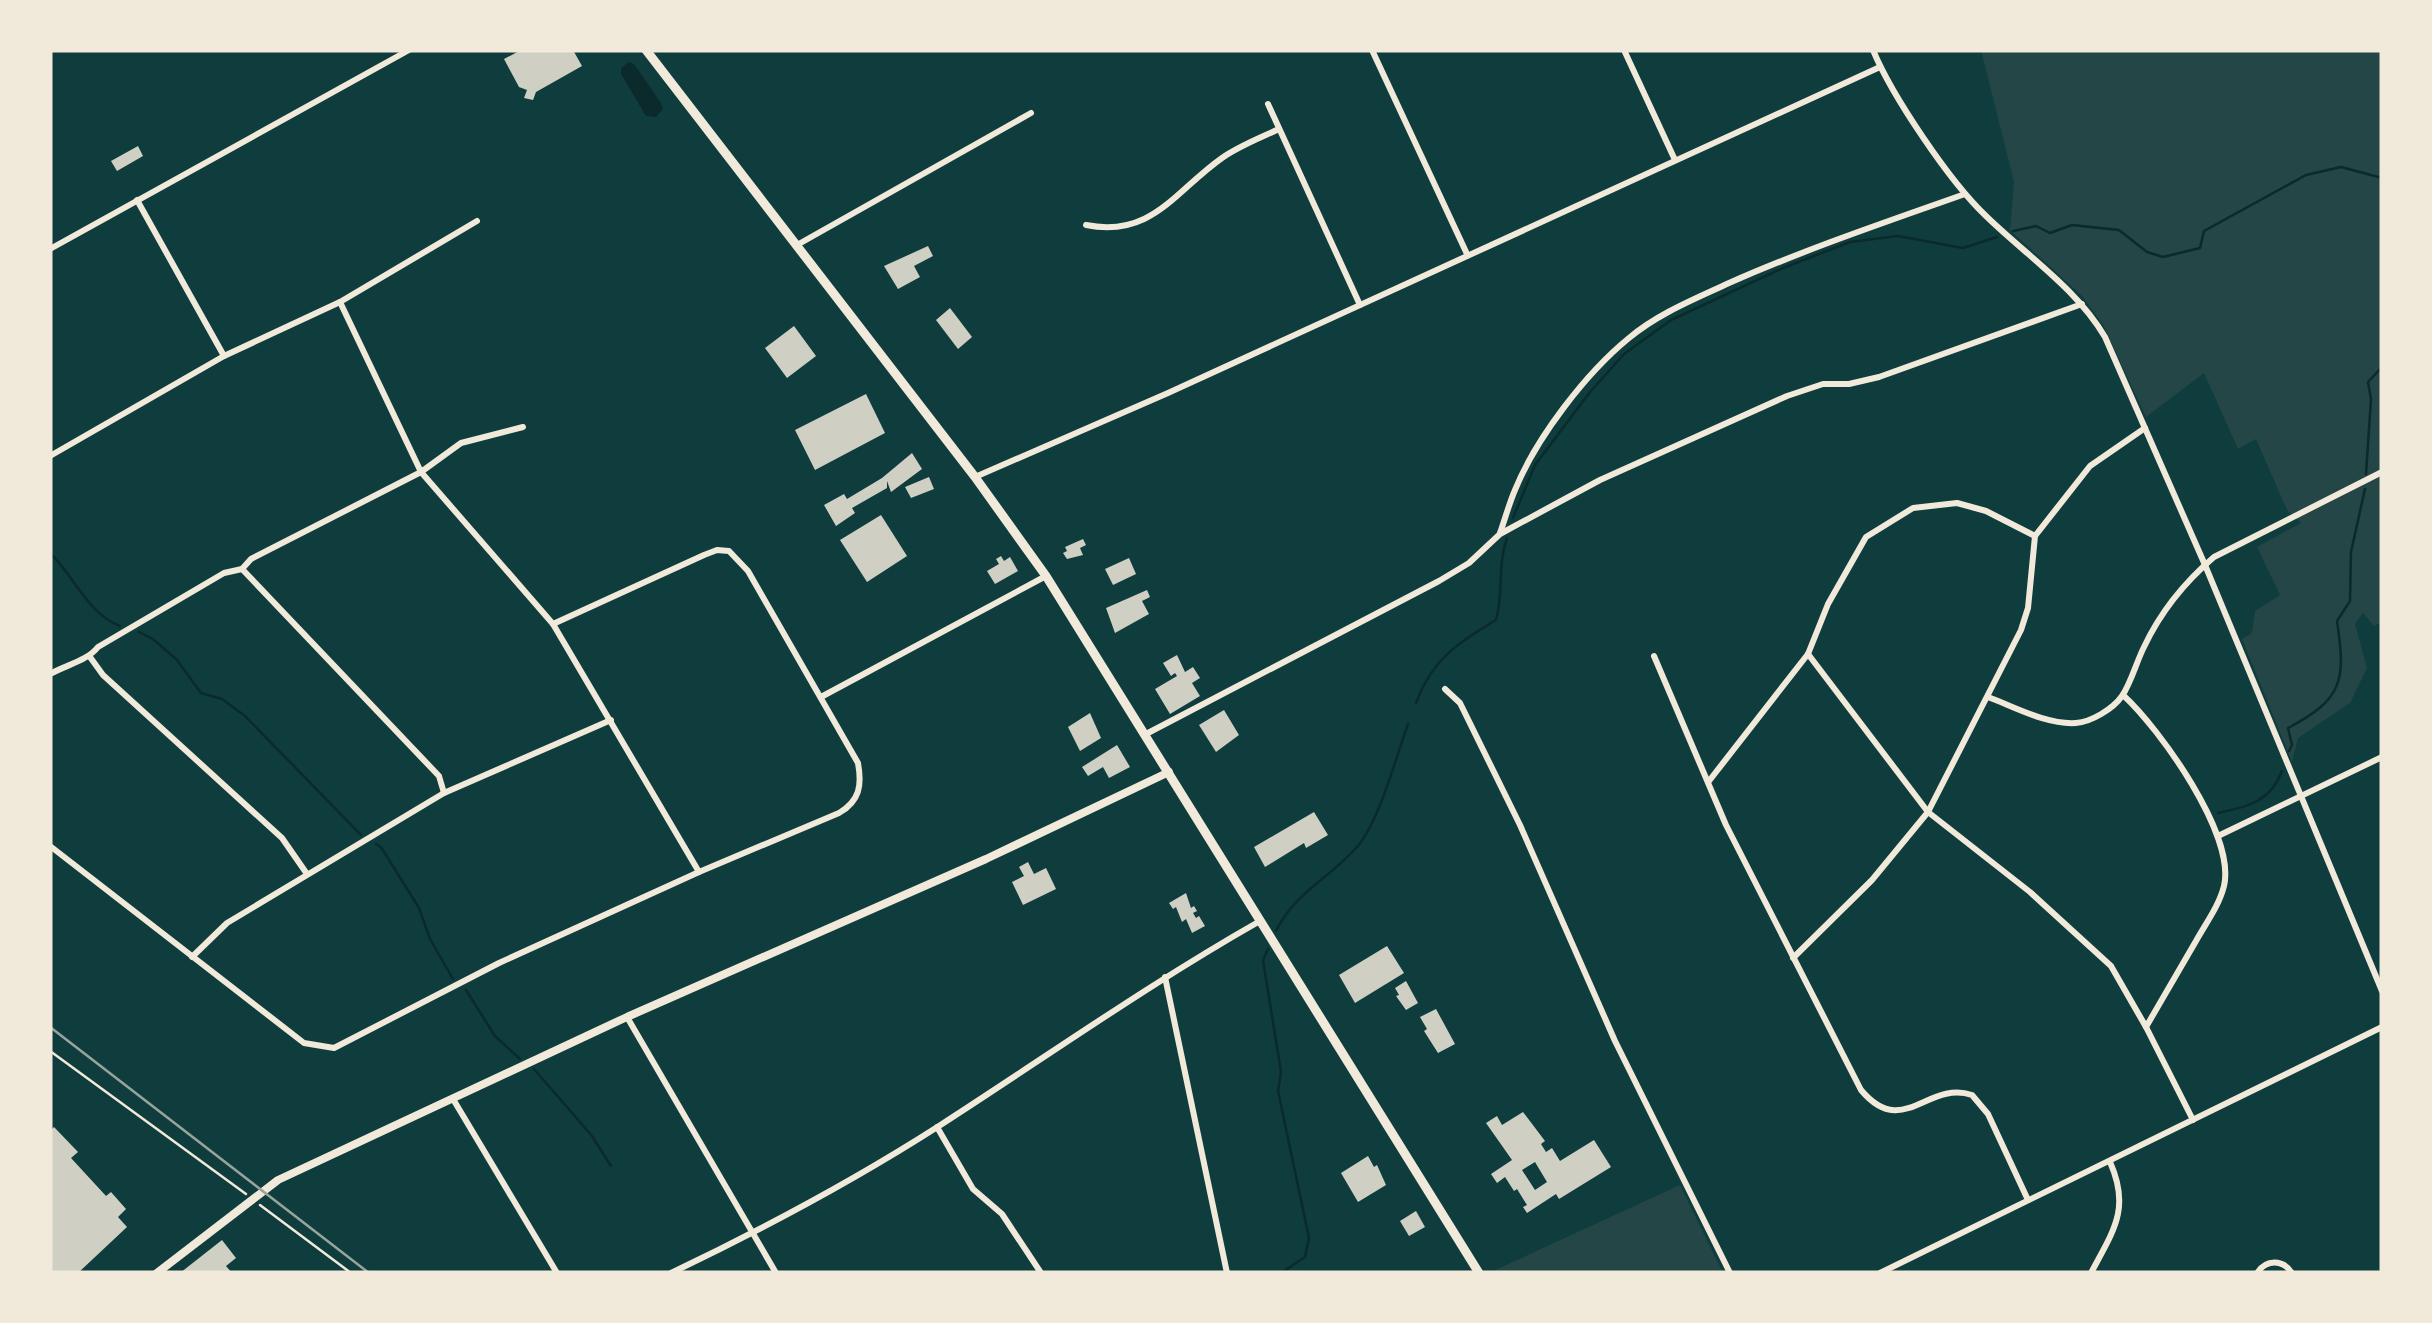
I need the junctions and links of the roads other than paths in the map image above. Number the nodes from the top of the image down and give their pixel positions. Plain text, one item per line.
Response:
1 (410, 50) edge
2 (646, 50) edge
3 (1372, 50) edge
4 (1624, 50) edge
5 (1872, 50) edge
6 (1880, 67) junction
7 (1268, 104) dead end
8 (1031, 112) dead end
9 (1279, 128) junction
10 (1676, 160) junction
11 (1965, 194) junction
12 (137, 200) junction
13 (477, 221) dead end
14 (1086, 225) dead end
15 (797, 245) junction
16 (50, 249) edge
17 (1467, 254) junction
18 (340, 302) junction
19 (2082, 304) junction
20 (1360, 305) junction
21 (224, 356) junction
22 (524, 427) dead end
23 (2145, 428) junction
24 (50, 456) edge
25 (420, 472) junction
26 (2382, 472) edge
27 (975, 477) junction
28 (1500, 534) junction
29 (2035, 536) junction
30 (2204, 565) junction
31 (242, 569) junction
32 (1046, 576) junction
33 (553, 624) junction
34 (1808, 654) junction
35 (1654, 656) dead end
36 (90, 657) junction
37 (50, 674) edge
38 (1445, 690) dead end
39 (2123, 695) junction
40 (821, 697) junction
41 (1988, 698) junction
42 (612, 720) junction
43 (1146, 734) junction
44 (2382, 757) edge
45 (1168, 772) junction
46 (1710, 781) junction
47 (444, 793) junction
48 (2301, 797) junction
49 (1928, 812) junction
50 (2218, 836) junction
51 (50, 846) edge
52 (699, 872) junction
53 (307, 874) junction
54 (1260, 921) junction
55 (192, 957) junction
56 (1793, 958) junction
57 (1165, 976) junction
58 (2382, 991) edge
59 (628, 1018) junction
60 (2146, 1027) junction
61 (2382, 1027) edge
62 (453, 1099) junction
63 (2192, 1120) junction
64 (937, 1128) junction
65 (2110, 1162) junction
66 (2028, 1200) junction
67 (754, 1234) junction
68 (157, 1273) edge
69 (556, 1273) edge
70 (671, 1273) edge
71 (776, 1273) edge
72 (1041, 1273) edge
73 (1227, 1273) edge
74 (1478, 1273) edge
75 (1730, 1273) edge
76 (1880, 1273) edge
77 (2090, 1273) edge
78 (2258, 1273) edge
79 (2292, 1273) edge

1 - 12 street
2 - 15 main road
3 - 17 street
4 - 10 street
5 - 6 street
6 - 10 street
6 - 11 street
7 - 9 street
8 - 15 street
9 - 14 street
9 - 20 street
10 - 17 street
11 - 19 street
11 - 28 street
12 - 16 street
12 - 21 street
13 - 18 street
15 - 27 main road
17 - 20 street
18 - 21 street
18 - 25 street
19 - 23 street
19 - 28 street
20 - 27 street
21 - 24 street
22 - 25 street
23 - 29 street
23 - 30 street
25 - 31 street
25 - 33 street
26 - 30 street
27 - 32 main road
28 - 43 street
29 - 34 street
29 - 41 street
30 - 39 street
30 - 48 street
31 - 36 street
31 - 47 street
32 - 40 street
32 - 43 main road
33 - 40 street
33 - 42 street
34 - 46 street
34 - 49 street
35 - 46 street
36 - 37 street
36 - 53 street
38 - 75 street
39 - 41 street
39 - 50 street
40 - 52 street
41 - 49 street
42 - 47 street
42 - 52 street
43 - 45 main road
44 - 48 street
45 - 54 main road
45 - 59 street
46 - 56 street
47 - 53 street
48 - 50 street
48 - 58 street
49 - 56 street
49 - 60 street
50 - 60 street
51 - 55 street
52 - 55 street
53 - 55 street
54 - 57 street
54 - 74 main road
56 - 66 street
57 - 64 street
57 - 73 street
59 - 62 street
59 - 67 street
60 - 63 street
61 - 63 street
62 - 68 street
62 - 69 street
63 - 65 street
64 - 67 street
64 - 72 street
65 - 66 street
65 - 77 street
66 - 76 street
67 - 70 street
67 - 71 street
78 - 79 street

